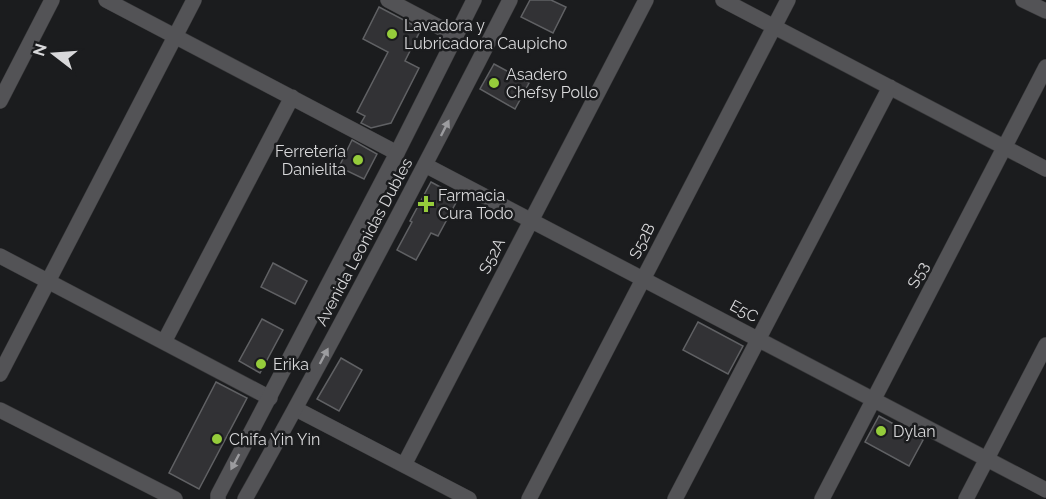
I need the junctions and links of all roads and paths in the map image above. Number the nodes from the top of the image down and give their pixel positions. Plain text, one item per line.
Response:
1 (52, 0) edge
2 (106, 0) edge
3 (194, 0) edge
4 (388, 0) edge
5 (474, 0) edge
6 (510, 0) edge
7 (646, 0) edge
8 (723, 0) edge
9 (788, 0) edge
10 (1023, 0) edge
11 (1046, 11) edge
12 (774, 27) junction
13 (176, 36) junction
14 (456, 36) junction
15 (1046, 67) edge
16 (890, 87) junction
17 (292, 97) junction
18 (0, 101) edge
19 (1004, 147) junction
20 (398, 153) junction
21 (425, 165) junction
22 (1046, 169) edge
23 (531, 220) junction
24 (0, 256) edge
25 (643, 279) junction
26 (48, 281) junction
27 (759, 339) junction
28 (164, 342) junction
29 (1046, 345) edge
30 (0, 374) edge
31 (270, 398) junction
32 (873, 399) junction
33 (296, 409) junction
34 (0, 410) edge
35 (987, 459) junction
36 (404, 465) junction
37 (1046, 490) edge
38 (175, 499) edge
39 (218, 499) edge
40 (245, 499) edge
41 (469, 499) edge
42 (529, 499) edge
43 (675, 499) edge
44 (822, 499) edge
45 (966, 499) edge

1 - 18 street
2 - 13 street
3 - 13 street
4 - 14 street
5 - 14 street, Avenida Leonidas Dubles
21 -> 6 street, Avenida Leonidas Dubles
7 - 23 street, S52A
8 - 12 street
9 - 12 street, S52B
10 - 11 street
12 - 16 street
12 - 25 street, S52B
13 - 17 street
13 - 26 street
14 - 20 street, Avenida Leonidas Dubles
15 - 19 street, S53
16 - 19 street
16 - 27 street
17 - 20 street
17 - 28 street
19 - 22 street
19 - 32 street, S53
20 - 31 street, Avenida Leonidas Dubles
21 - 23 street, E5C
33 -> 21 street, Avenida Leonidas Dubles
23 - 25 street, E5C
23 - 36 street, S52A
24 - 26 street
25 - 27 street, E5C
25 - 42 street, S52B
26 - 28 street
26 - 30 street
27 - 32 street, E5C
27 - 43 street
28 - 31 street
29 - 35 street
31 -> 39 street, Avenida Leonidas Dubles
32 - 35 street, E5C
32 - 44 street, S53
33 - 36 street
33 - 40 street, Avenida Leonidas Dubles
34 - 38 street
35 - 37 street, E5C
35 - 45 street
36 - 41 street

